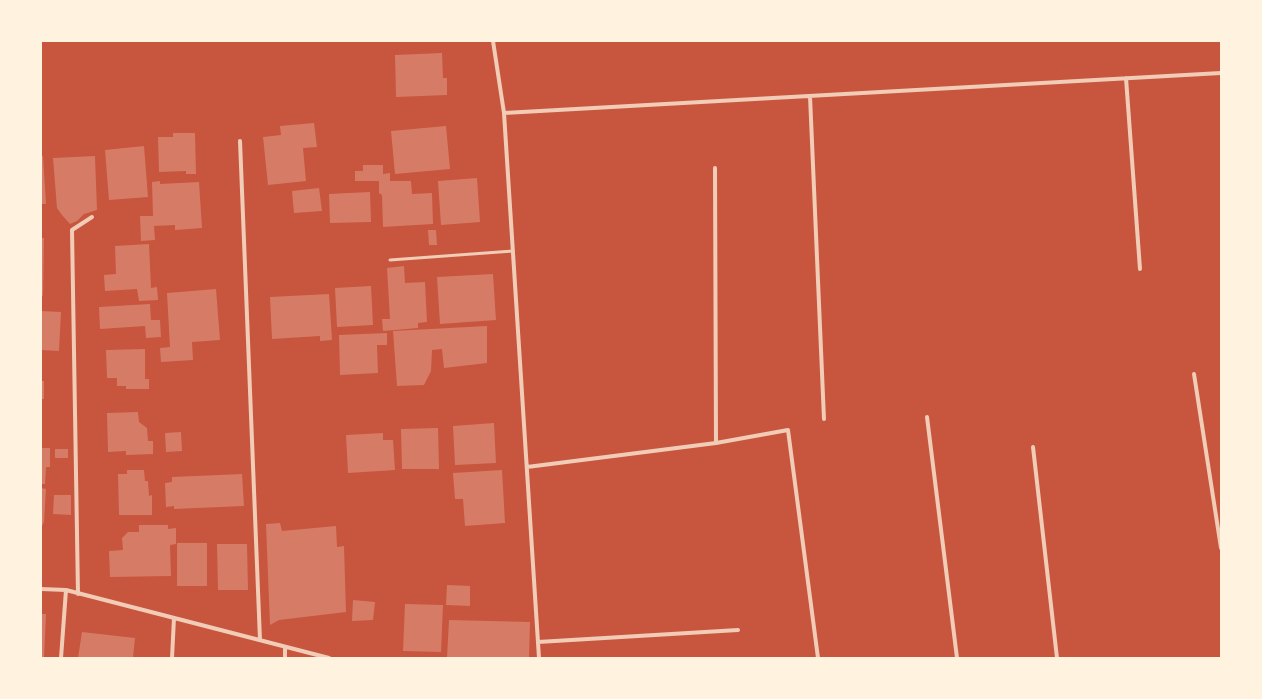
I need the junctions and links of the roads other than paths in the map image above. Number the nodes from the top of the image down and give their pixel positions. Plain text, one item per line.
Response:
1 (493, 41) edge
2 (1221, 73) edge
3 (1126, 78) junction
4 (810, 96) junction
5 (504, 113) junction
6 (240, 141) dead end
7 (715, 168) dead end
8 (92, 217) dead end
9 (513, 251) junction
10 (390, 260) dead end
11 (1140, 269) dead end
12 (1194, 374) dead end
13 (927, 417) dead end
14 (824, 419) dead end
15 (716, 443) junction
16 (1033, 447) dead end
17 (527, 467) junction
18 (1221, 548) edge
19 (41, 588) edge
20 (66, 590) junction
21 (78, 594) junction
22 (174, 618) junction
23 (738, 630) dead end
24 (260, 640) junction
25 (538, 642) junction
26 (285, 647) junction
27 (61, 658) edge
28 (172, 658) edge
29 (285, 658) edge
30 (329, 658) edge
31 (539, 658) edge
32 (818, 658) edge
33 (957, 658) edge
34 (1057, 658) edge

1 - 5 street
2 - 3 street
3 - 4 street
3 - 11 street
4 - 5 street
4 - 14 street
5 - 9 street
6 - 24 street
7 - 15 street
8 - 21 street
9 - 10 lane
9 - 17 street
12 - 18 street
13 - 33 street
15 - 17 street
15 - 32 street
16 - 34 street
17 - 25 street
19 - 20 street
20 - 21 street
20 - 27 street
21 - 22 street
22 - 24 street
22 - 28 street
23 - 25 street
24 - 26 street
25 - 31 street
26 - 29 street
26 - 30 street

